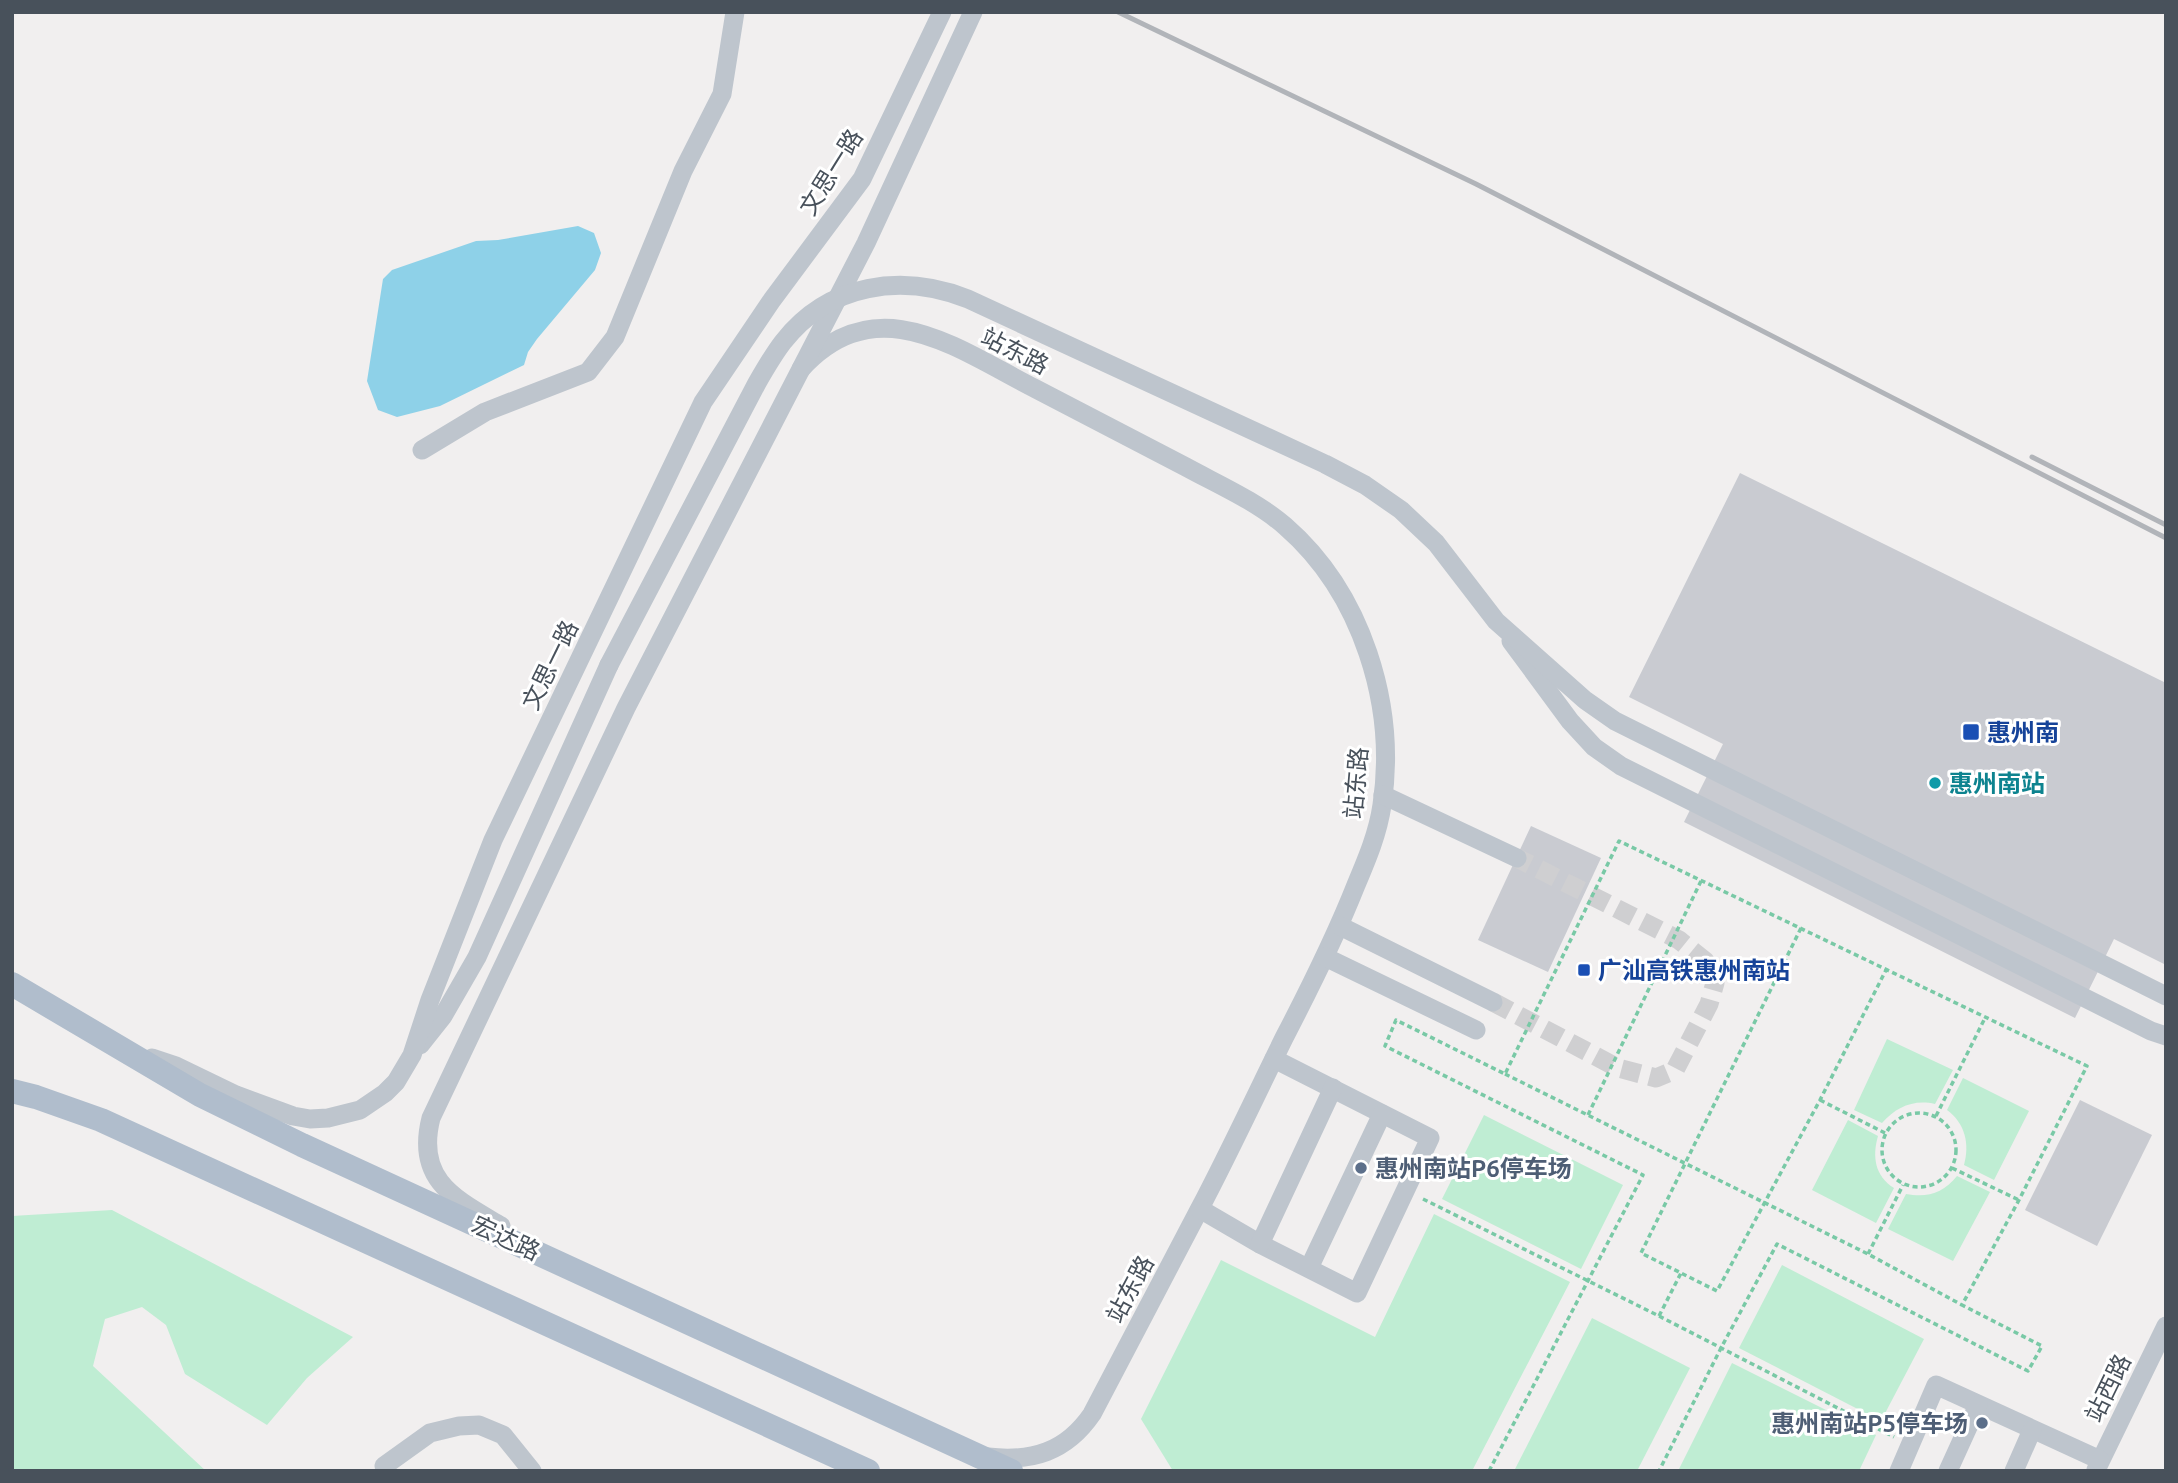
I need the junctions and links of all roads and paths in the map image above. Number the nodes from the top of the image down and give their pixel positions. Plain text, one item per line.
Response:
1 (734, 12) edge
2 (942, 12) edge
3 (974, 12) edge
4 (801, 369) junction
5 (422, 450) dead end
6 (1496, 621) junction
7 (1383, 795) junction
8 (1517, 858) tunnel mouth
9 (1702, 880) junction
10 (1340, 926) junction
11 (1801, 928) junction
12 (1325, 957) junction
13 (1886, 970) junction
14 (15, 987) edge
15 (2166, 996) edge
16 (1493, 1002) tunnel mouth
17 (1985, 1018) junction
18 (1476, 1030) dead end
19 (2166, 1036) edge
20 (104, 1039) junction
21 (412, 1055) junction
22 (1274, 1059) junction
23 (1504, 1074) junction
24 (12, 1084) edge
25 (1332, 1088) junction
26 (24, 1094) edge
27 (1820, 1100) junction
28 (1382, 1114) junction
29 (1588, 1115) junction
30 (1936, 1116) junction
31 (1885, 1133) junction
32 (1686, 1163) junction
33 (1952, 1168) junction
34 (1904, 1184) junction
35 (1405, 1190) junction
36 (2019, 1200) junction
37 (1765, 1203) junction
38 (1200, 1209) junction
39 (1260, 1244) junction
40 (1868, 1254) junction
41 (542, 1255) junction
42 (1309, 1268) junction
43 (1681, 1273) junction
44 (1589, 1281) junction
45 (1962, 1305) junction
46 (1659, 1316) junction
47 (2166, 1326) edge
48 (1721, 1348) junction
49 (1978, 1405) junction
50 (2032, 1430) junction
51 (1910, 1445) junction
52 (970, 1452) junction
53 (2098, 1465) edge
54 (384, 1466) dead end
55 (532, 1471) edge
56 (868, 1471) edge
57 (1011, 1471) edge
58 (1489, 1471) edge
59 (1659, 1471) edge
60 (1899, 1471) edge
61 (1948, 1471) edge
62 (2014, 1471) edge

1 - 5 street
2 - 21 street, 文思一路
3 - 4 street
4 - 7 street, 站东路
4 - 41 street
6 - 15 street, bridge
6 - 19 street, bridge
6 - 21 street, bridge
7 - 8 street
7 - 10 street, 站东路
9 - 11 path
9 - 23 path
9 - 29 path
10 - 12 street, 站东路
10 - 16 street
11 - 13 path
11 - 32 path
12 - 18 street
12 - 22 street, 站东路
13 - 17 path
13 - 27 path
14 - 20 main road, 宏达路
17 - 30 path
17 - 36 path
20 - 21 street, 文思一路
20 - 41 main road, 宏达路
22 - 25 street
22 - 38 street, 站东路
23 - 29 path
23 - 44 path
24 - 26 main road
25 - 28 street
25 - 39 street
26 - 56 main road
27 - 31 path
27 - 37 path
28 - 35 street
28 - 42 street
29 - 32 path
30 - 31 path
30 - 33 path
31 - 34 path
32 - 37 path
32 - 43 path
33 - 34 path
33 - 36 path
34 - 40 path
35 - 42 street
35 - 44 path
36 - 45 path
37 - 40 path
37 - 43 path
38 - 39 street
38 - 52 street, 站东路
39 - 42 street
40 - 45 path
41 - 52 main road, 宏达路
43 - 46 path
44 - 46 path
44 - 58 path
45 - 48 path
46 - 48 path
47 - 53 street, 站西路
48 - 51 path
48 - 59 path
49 - 50 street
49 - 51 street
49 - 61 street
50 - 53 street
50 - 62 street
51 - 60 street
52 - 57 main road, 宏达路
54 - 55 street

